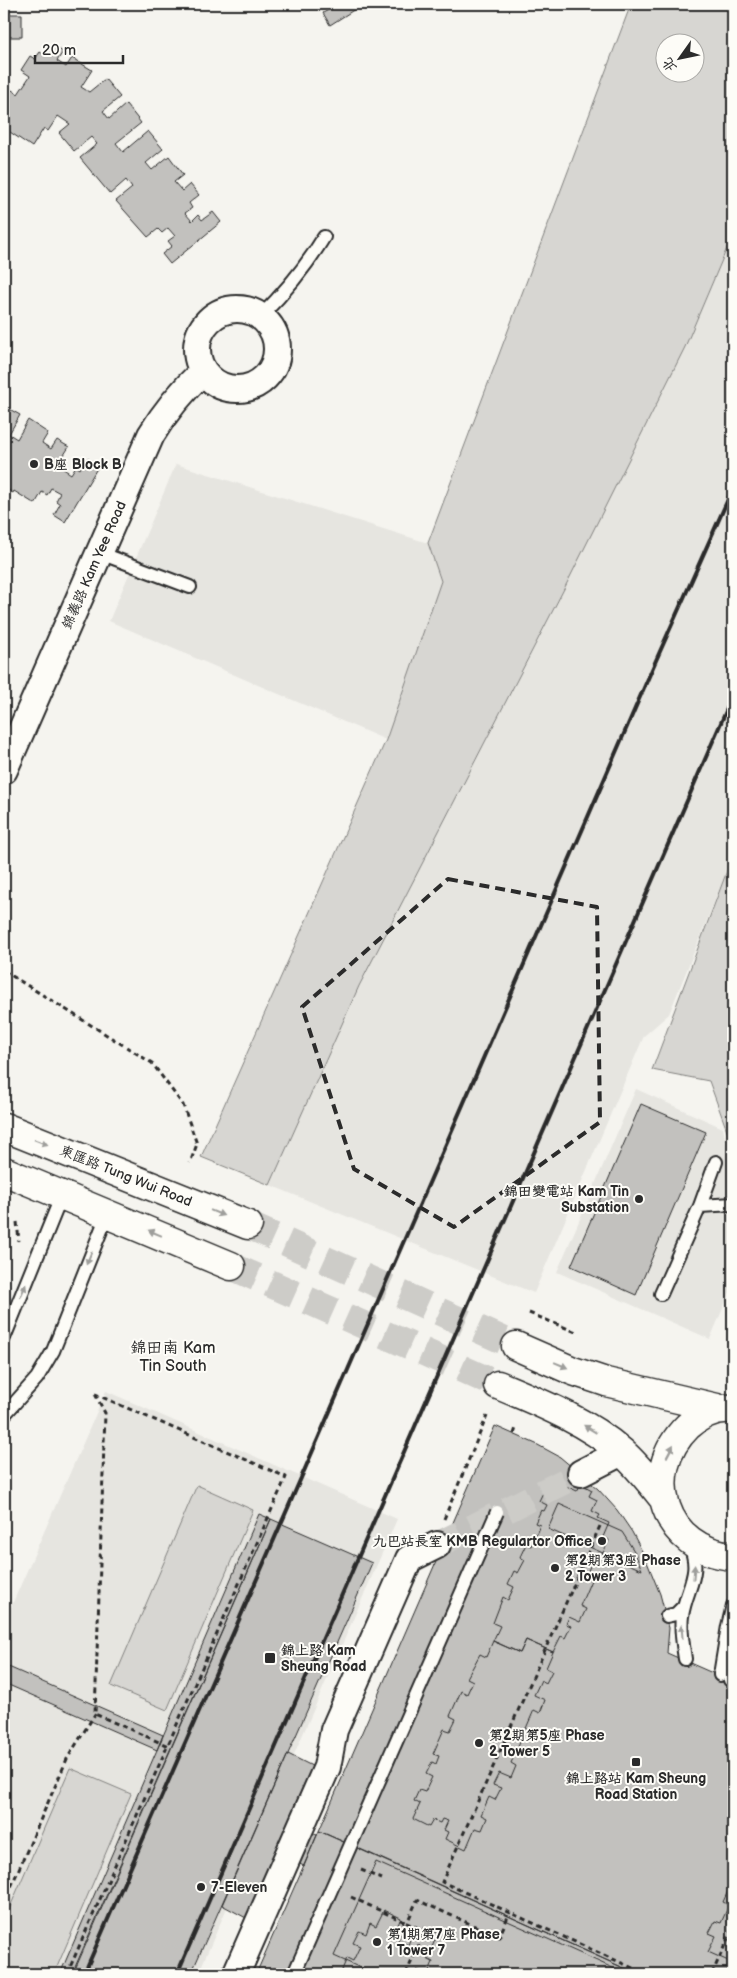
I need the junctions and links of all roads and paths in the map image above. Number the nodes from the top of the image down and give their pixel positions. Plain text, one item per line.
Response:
1 (324, 237) dead end
2 (261, 316) junction
3 (203, 371) junction
4 (100, 553) junction
5 (190, 586) dead end
6 (4, 770) edge
7 (4, 970) edge
8 (4, 1128) edge
9 (716, 1162) dead end
10 (190, 1163) dead end
11 (4, 1171) edge
12 (62, 1195) junction
13 (733, 1204) edge
14 (700, 1206) junction
15 (108, 1213) junction
16 (248, 1226) tunnel mouth
17 (231, 1266) tunnel mouth
18 (662, 1294) dead end
19 (529, 1313) dead end
20 (576, 1332) dead end
21 (4, 1337) edge
22 (516, 1346) tunnel mouth
23 (498, 1385) tunnel mouth
24 (727, 1405) edge
25 (4, 1415) edge
26 (487, 1416) dead end
27 (516, 1428) dead end
28 (514, 1434) dead end
29 (622, 1452) junction
30 (581, 1474) tunnel mouth
31 (663, 1498) junction
32 (497, 1512) dead end
33 (600, 1526) dead end
34 (686, 1537) junction
35 (434, 1546) joint
36 (733, 1556) edge
37 (733, 1605) edge
38 (684, 1606) junction
39 (667, 1616) dead end
40 (726, 1639) junction
41 (733, 1653) edge
42 (685, 1659) dead end
43 (725, 1677) dead end
44 (95, 1714) junction
45 (168, 1746) junction
46 (353, 1898) dead end
47 (4, 1903) edge
48 (510, 1912) junction
49 (407, 1923) junction
50 (733, 1928) edge
51 (67, 1974) edge
52 (236, 1974) edge
53 (294, 1974) edge
54 (406, 1974) edge
55 (646, 1974) edge
56 (712, 1974) edge

1 - 2 lane
2 - 3 street
2 - 3 street
3 - 4 street, 錦義路 Kam Yee Road
4 - 5 lane
4 - 6 street, 錦義路 Kam Yee Road
7 - 10 path
8 -> 16 street, 東匯路 Tung Wui Road
9 - 14 lane
11 - 12 street
12 - 15 street
21 -> 12 lane
13 - 14 lane
14 - 18 lane
17 -> 15 street
15 -> 25 lane
19 - 20 path
22 -> 24 street
29 -> 23 street
31 -> 24 street
26 - 35 path
27 - 28 path
29 - 30 street
29 - 31 street
31 - 34 street
32 - 53 lane, bridge
33 - 48 path
34 - 36 street
38 -> 34 lane
35 - 52 street
37 - 40 lane
38 - 39 lane
42 -> 38 lane
40 - 41 lane
40 - 43 lane
44 - 45 path
44 - 45 path
44 - 47 path
45 - 51 path
46 - 49 path
48 - 49 path
48 - 55 path
49 - 54 path
50 - 56 path

